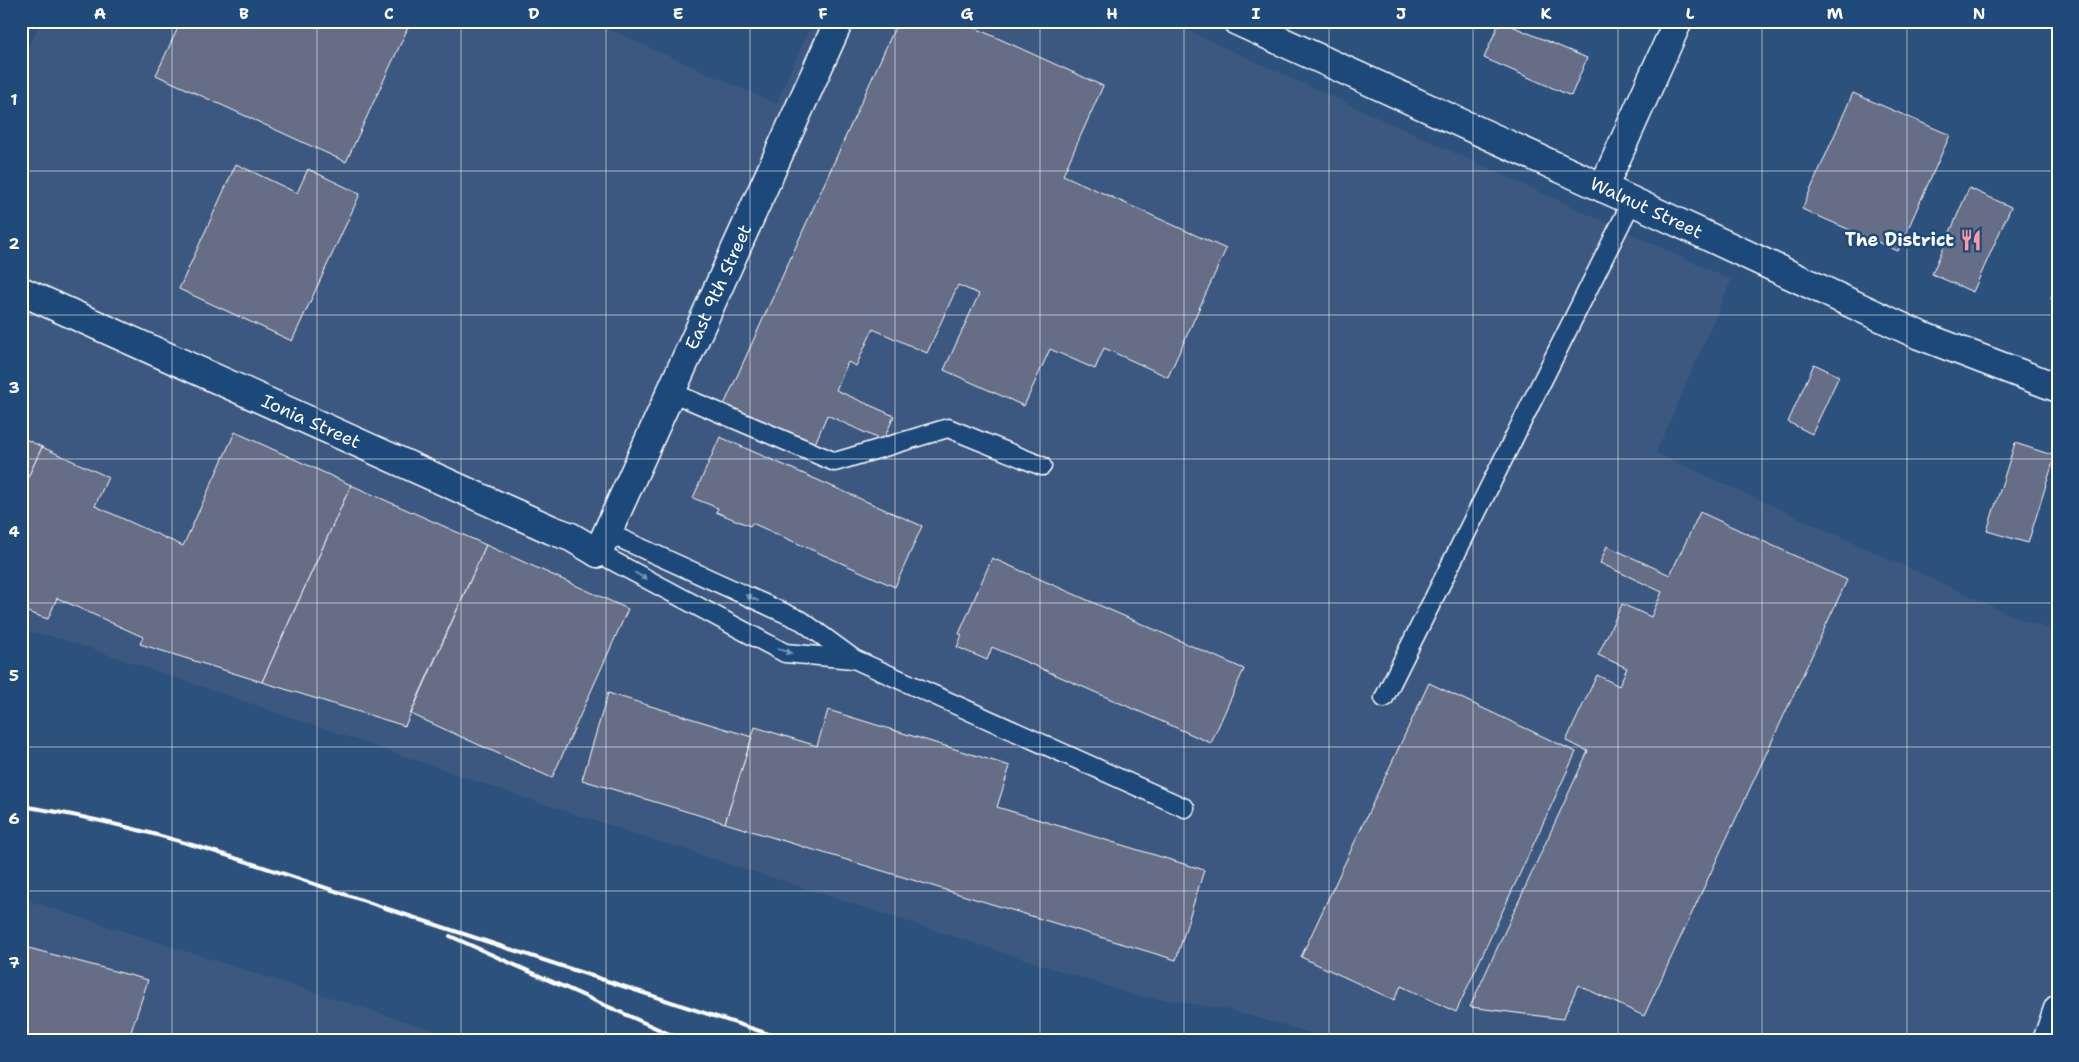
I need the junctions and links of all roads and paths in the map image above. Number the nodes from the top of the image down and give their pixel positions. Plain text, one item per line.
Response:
1 (839, 21) edge
2 (1237, 21) edge
3 (1678, 21) edge
4 (1603, 188) junction
5 (1632, 201) junction
6 (21, 291) edge
7 (2058, 388) edge
8 (671, 392) junction
9 (1042, 466) dead end
10 (603, 543) junction
11 (854, 659) junction
12 (1384, 698) dead end
13 (1185, 808) dead end
14 (2058, 1009) edge
15 (2047, 1041) edge

1 - 8 street, East 9th Street
2 - 4 street, Walnut Street
3 - 4 street
4 - 5 street, Walnut Street
5 - 7 street, Walnut Street
5 - 12 lane
6 - 10 street, Ionia Street
8 - 9 lane
8 - 10 street, East 9th Street
11 -> 10 lane
10 -> 11 lane
11 - 13 lane
14 - 15 street

